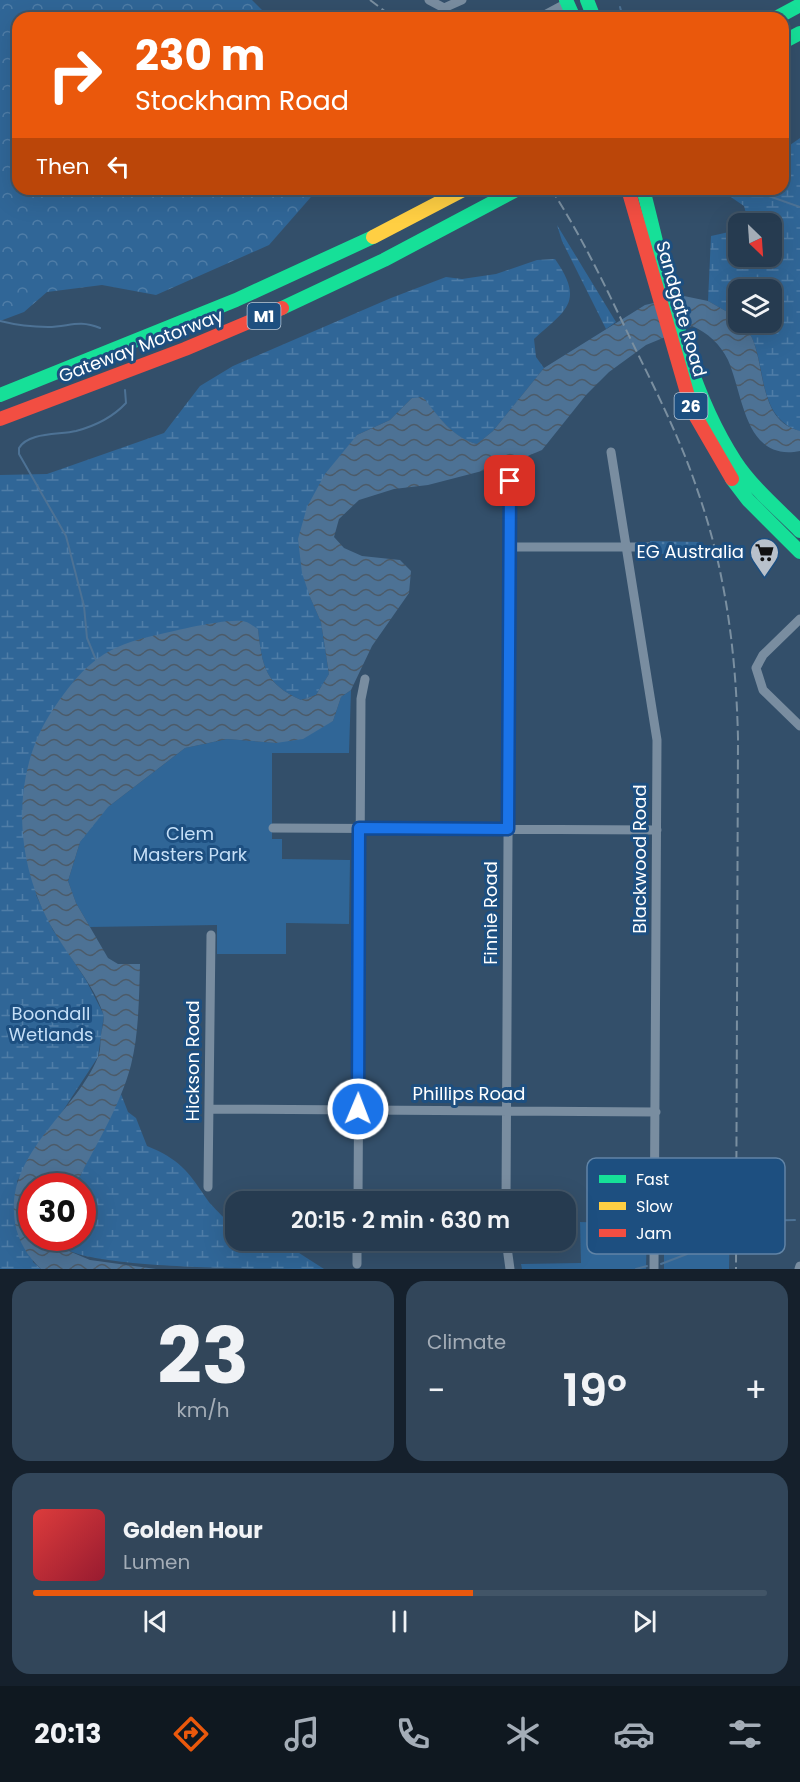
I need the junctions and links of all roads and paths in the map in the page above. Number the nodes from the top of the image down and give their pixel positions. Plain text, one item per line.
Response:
1 (429, 0) edge
2 (462, 0) edge
3 (567, 1) edge
4 (442, 12) edge
5 (444, 12) edge
6 (548, 12) edge
7 (454, 195) edge
8 (507, 195) edge
9 (630, 195) edge
10 (644, 195) edge
11 (662, 285) junction
12 (0, 395) edge
13 (0, 419) edge
14 (611, 452) dead end
15 (729, 465) junction
16 (510, 481) dead end
17 (800, 531) edge
18 (510, 547) junction
19 (628, 547) junction
20 (649, 547) dead end
21 (800, 552) edge
22 (800, 619) edge
23 (365, 679) dead end
24 (800, 726) edge
25 (273, 828) dead end
26 (359, 828) junction
27 (508, 829) junction
28 (657, 830) junction
29 (211, 936) dead end
30 (210, 1109) junction
31 (358, 1109) junction
32 (506, 1111) junction
33 (656, 1112) junction
34 (655, 1158) edge
35 (208, 1187) dead end
36 (358, 1191) edge
37 (506, 1191) edge
38 (357, 1251) edge
39 (508, 1251) edge
40 (654, 1254) edge
41 (357, 1264) dead end
42 (510, 1269) edge
43 (654, 1269) edge

1 - 4 street
2 - 5 street
3 - 6 street
7 - 12 highway, Gateway Motorway / M1
8 - 13 highway, Gateway Motorway / M1
9 - 11 highway, Sandgate Road / 26
10 - 11 highway, Sandgate Road / 26
11 - 15 highway, Sandgate Road / 26
14 - 19 street, Blackwood Road
15 - 17 highway, 26
15 - 21 highway, 26
16 - 18 street, Finnie Road
18 - 19 street
18 - 27 street, Finnie Road
19 - 20 street
19 - 28 street, Blackwood Road
22 - 24 street
23 - 26 street
25 - 26 street
26 - 27 street
26 - 31 street
27 - 28 street
27 - 32 street, Finnie Road
28 - 33 street, Blackwood Road
29 - 30 street, Hickson Road
30 - 31 street, Phillips Road
30 - 35 street, Hickson Road
31 - 32 street, Phillips Road
31 - 36 street
32 - 33 street, Phillips Road
32 - 37 street, Finnie Road
33 - 34 street, Blackwood Road
38 - 41 street
39 - 42 street
40 - 43 street, Blackwood Road

